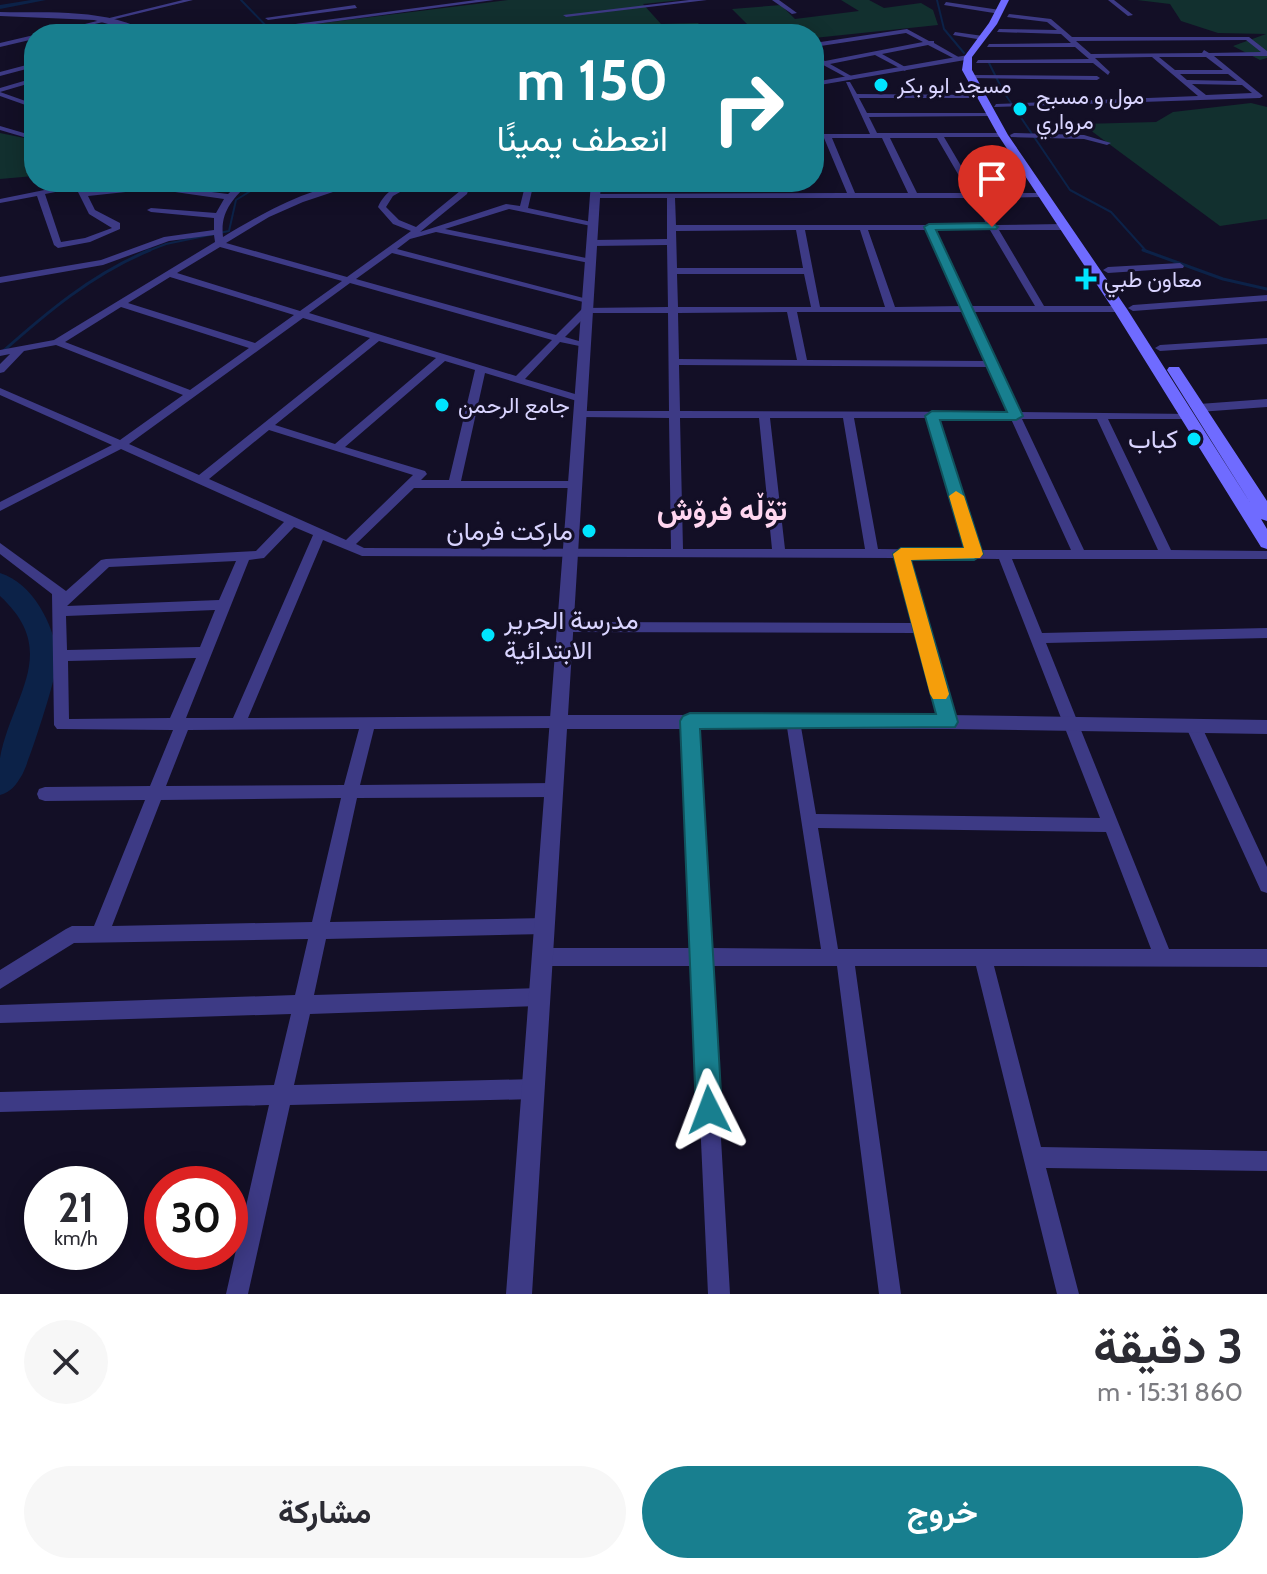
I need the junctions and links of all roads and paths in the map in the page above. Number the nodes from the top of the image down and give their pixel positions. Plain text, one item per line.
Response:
1 (190, 0) edge
2 (344, 0) edge
3 (350, 0) edge
4 (491, 0) edge
5 (704, 0) edge
6 (775, 0) edge
7 (1017, 0) edge
8 (1111, 0) edge
9 (946, 4) dead end
10 (355, 7) junction
11 (267, 10) dead end
12 (1003, 11) edge
13 (794, 13) dead end
14 (0, 14) edge
15 (566, 15) dead end
16 (1130, 15) dead end
17 (364, 16) junction
18 (268, 18) dead end
19 (108, 20) junction
20 (90, 24) edge
21 (120, 24) edge
22 (310, 24) edge
23 (999, 31) junction
24 (1062, 32) junction
25 (955, 34) dead end
26 (24, 39) edge
27 (1070, 39) junction
28 (1186, 39) junction
29 (932, 42) junction
30 (986, 42) junction
31 (824, 43) edge
32 (0, 45) edge
33 (1077, 45) junction
34 (876, 53) junction
35 (1254, 54) junction
36 (1267, 54) edge
37 (1153, 55) junction
38 (1207, 55) junction
39 (1091, 58) junction
40 (968, 60) junction
41 (824, 63) joint
42 (1267, 64) edge
43 (24, 68) edge
44 (899, 71) junction
45 (1173, 72) junction
46 (1229, 72) junction
47 (1108, 73) dead end
48 (0, 74) edge
49 (980, 77) junction
50 (1097, 78) dead end
51 (850, 81) junction
52 (1186, 82) junction
53 (1244, 83) junction
54 (24, 84) edge
55 (824, 84) edge
56 (12, 87) junction
57 (24, 90) edge
58 (0, 92) edge
59 (1261, 93) edge
60 (1057, 95) dead end
61 (24, 96) edge
62 (855, 96) junction
63 (1205, 98) junction
64 (14, 99) junction
65 (1267, 101) edge
66 (24, 102) edge
67 (995, 102) junction
68 (864, 115) junction
69 (0, 128) edge
70 (24, 135) edge
71 (824, 135) edge
72 (939, 135) junction
73 (1014, 135) junction
74 (827, 136) junction
75 (880, 136) junction
76 (1107, 143) dead end
77 (1024, 158) junction
78 (40, 192) joint
79 (82, 192) edge
80 (196, 192) edge
81 (235, 192) edge
82 (329, 192) edge
83 (392, 192) edge
84 (464, 192) edge
85 (528, 192) edge
86 (596, 192) edge
87 (628, 192) edge
88 (723, 192) edge
89 (788, 192) edge
90 (975, 195) junction
91 (1042, 195) junction
92 (671, 196) junction
93 (724, 196) junction
94 (789, 196) junction
95 (852, 196) junction
96 (914, 196) junction
97 (229, 197) junction
98 (0, 201) edge
99 (524, 208) junction
100 (151, 210) dead end
101 (217, 216) junction
102 (800, 227) junction
103 (863, 227) junction
104 (929, 227) junction
105 (992, 227) junction
106 (1063, 227) junction
107 (672, 228) junction
108 (417, 230) junction
109 (432, 231) junction
110 (593, 234) junction
111 (218, 238) junction
112 (404, 240) junction
113 (672, 242) junction
114 (390, 250) junction
115 (591, 262) junction
116 (1180, 266) dead end
117 (672, 271) junction
118 (809, 271) junction
119 (170, 274) junction
120 (1108, 278) junction
121 (0, 280) edge
122 (346, 282) junction
123 (1267, 298) edge
124 (121, 304) junction
125 (587, 306) junction
126 (1127, 308) junction
127 (791, 309) junction
128 (891, 309) junction
129 (967, 309) junction
130 (1041, 309) junction
131 (672, 310) junction
132 (816, 310) junction
133 (301, 314) junction
134 (378, 337) junction
135 (559, 340) junction
136 (1267, 341) edge
137 (57, 342) junction
138 (585, 346) junction
139 (256, 347) junction
140 (1160, 348) junction
141 (20, 350) junction
142 (0, 353) edge
143 (443, 357) junction
144 (673, 362) junction
145 (803, 363) junction
146 (992, 364) junction
147 (481, 368) junction
148 (0, 370) edge
149 (518, 380) junction
150 (0, 391) edge
151 (190, 394) junction
152 (1267, 403) edge
153 (581, 406) junction
154 (1193, 412) junction
155 (673, 414) junction
156 (764, 415) junction
157 (848, 415) junction
158 (932, 416) junction
159 (1016, 416) junction
160 (1101, 416) junction
161 (269, 427) junction
162 (121, 445) junction
163 (337, 448) junction
164 (200, 480) junction
165 (410, 484) junction
166 (454, 484) junction
167 (575, 485) junction
168 (0, 507) edge
169 (1267, 515) edge
170 (293, 521) junction
171 (320, 533) junction
172 (1267, 543) edge
173 (347, 546) junction
174 (0, 547) edge
175 (571, 553) junction
176 (677, 553) junction
177 (779, 554) junction
178 (872, 554) junction
179 (901, 554) junction
180 (974, 554) junction
181 (1004, 554) junction
182 (1079, 554) junction
183 (1167, 555) junction
184 (1267, 555) edge
185 (244, 556) junction
186 (61, 602) junction
187 (224, 605) junction
188 (565, 627) junction
189 (923, 628) junction
190 (1267, 633) edge
191 (1037, 638) junction
192 (205, 652) junction
193 (60, 656) junction
194 (690, 721) junction
195 (793, 721) junction
196 (368, 722) junction
197 (559, 722) junction
198 (948, 722) junction
199 (179, 723) junction
200 (238, 723) junction
201 (1073, 724) junction
202 (1193, 725) junction
203 (1267, 727) edge
204 (554, 790) junction
205 (350, 792) junction
206 (155, 793) junction
207 (45, 794) dead end
208 (809, 821) junction
209 (1112, 825) junction
210 (1267, 885) edge
211 (545, 926) junction
212 (321, 930) junction
213 (100, 934) junction
214 (543, 957) junction
215 (701, 958) junction
216 (838, 958) junction
217 (983, 958) junction
218 (1164, 958) junction
219 (1267, 958) edge
220 (0, 980) edge
221 (540, 997) junction
222 (303, 1004) junction
223 (0, 1014) edge
224 (534, 1089) junction
225 (283, 1095) junction
226 (0, 1102) edge
227 (1034, 1157) junction
228 (1267, 1161) edge
229 (237, 1294) edge
230 (519, 1294) edge
231 (719, 1294) edge
232 (890, 1294) edge
233 (1068, 1294) edge

1 - 19 street
2 - 11 street
3 - 10 street
4 - 17 street
5 - 15 street
6 - 13 street
7 - 12 main road
8 - 16 street
9 - 12 street
10 - 17 street
10 - 18 street
12 - 23 main road
12 - 24 street
12 - 30 main road
14 - 19 street
17 - 22 street
19 - 20 street
19 - 21 street
23 - 24 street
23 - 30 main road
24 - 27 street
25 - 30 street
26 - 32 street
27 - 28 street
27 - 33 street
28 - 36 street
28 - 38 street
29 - 31 street
29 - 34 street
29 - 40 street
30 - 33 street
30 - 40 main road
33 - 39 street
34 - 41 street
34 - 44 street
35 - 36 street
35 - 38 street
35 - 42 street
37 - 38 street
37 - 39 street
37 - 45 street
38 - 46 street
39 - 40 street
39 - 47 street
40 - 44 street
40 - 49 main road
41 - 51 street
43 - 48 street
44 - 51 street
45 - 46 street
45 - 52 street
46 - 53 street
49 - 50 street
49 - 67 main road
51 - 55 street
51 - 62 street
52 - 53 street
52 - 63 street
53 - 59 street
54 - 56 street
56 - 57 street
56 - 58 street
58 - 64 street
59 - 63 street
59 - 65 street
60 - 67 street
61 - 64 street
62 - 67 street
62 - 68 street
63 - 67 street
64 - 66 street
67 - 68 street
67 - 73 main road
68 - 75 street
69 - 70 street
71 - 74 street
72 - 73 street
72 - 75 street
72 - 90 street
73 - 76 street
73 - 77 main road
74 - 75 street
74 - 95 street
75 - 96 street
77 - 91 main road
77 - 120 main road
78 - 79 street
78 - 98 street
80 - 97 street
81 - 97 street
82 - 111 street
83 - 108 street
84 - 108 street
85 - 99 street
86 - 110 street
87 - 92 street
88 - 93 street
89 - 94 street
90 - 91 street
90 - 96 street
90 - 105 street
91 - 106 main road
92 - 93 street
92 - 107 street
93 - 94 street
94 - 95 street
95 - 96 street
97 - 101 street
99 - 109 street
99 - 110 street
100 - 101 street
101 - 111 street
102 - 103 street
102 - 107 street
102 - 118 street
103 - 104 street
103 - 128 street
104 - 105 street
104 - 129 street
105 - 106 street
105 - 130 street
106 - 120 main road
107 - 113 street
108 - 112 street
109 - 112 street
109 - 115 street
110 - 113 street
110 - 115 street
111 - 119 street
111 - 121 street
111 - 122 street
112 - 114 street
113 - 117 street
114 - 122 street
114 - 125 street
115 - 125 street
116 - 120 street
117 - 118 street
117 - 131 street
118 - 132 street
119 - 124 street
119 - 133 street
120 - 126 main road
122 - 133 street
122 - 135 street
123 - 126 street
124 - 137 street
124 - 139 street
125 - 131 street
125 - 135 street
125 - 138 street
126 - 130 street
126 - 140 main road
126 - 154 main road
127 - 131 street
127 - 132 street
127 - 145 street
128 - 129 street
128 - 132 street
129 - 130 street
129 - 146 street
131 - 144 street
133 - 134 street
133 - 139 street
134 - 143 street
134 - 161 street
135 - 138 street
135 - 149 street
136 - 140 street
137 - 141 street
137 - 151 street
138 - 153 street
139 - 151 street
140 - 154 main road
141 - 142 street
141 - 148 street
143 - 147 street
143 - 163 street
144 - 145 street
144 - 155 street
145 - 146 street
146 - 159 street
147 - 149 street
147 - 166 street
149 - 153 street
150 - 162 street
151 - 162 street
152 - 154 street
153 - 155 street
153 - 167 street
154 - 160 street
154 - 169 main road
154 - 172 main road
155 - 156 street
155 - 176 street
156 - 157 street
156 - 177 street
157 - 158 street
157 - 178 street
158 - 159 street
158 - 180 street
159 - 160 street
159 - 182 street
160 - 183 street
161 - 163 street
161 - 164 street
162 - 164 street
162 - 168 street
163 - 165 street
164 - 170 street
165 - 166 street
165 - 173 street
166 - 167 street
167 - 175 street
170 - 171 street
170 - 185 street
171 - 173 street
171 - 200 street
173 - 175 street
174 - 186 street
175 - 176 street
175 - 188 street
176 - 177 street
177 - 178 street
178 - 179 street
179 - 180 street
179 - 189 street
180 - 181 street
181 - 182 street
181 - 191 street
182 - 183 street
183 - 184 street
185 - 186 street
185 - 187 street
186 - 187 street
186 - 193 street
187 - 192 street
188 - 189 street
188 - 197 street
189 - 198 street
190 - 191 street
191 - 201 street
192 - 193 street
192 - 199 street
193 - 199 street
194 - 195 street
194 - 197 street
194 - 215 street
195 - 198 street
195 - 208 street
196 - 197 street
196 - 200 street
196 - 205 street
197 - 204 street
198 - 201 street
199 - 200 street
199 - 206 street
201 - 202 street
201 - 209 street
202 - 203 street
202 - 210 street
204 - 205 street
204 - 211 street
205 - 206 street
205 - 212 street
206 - 207 street
206 - 213 street
208 - 209 street
208 - 216 street
209 - 218 street
211 - 212 street
211 - 214 street
212 - 213 street
212 - 222 street
213 - 220 street
214 - 215 street
214 - 221 street
215 - 216 street
215 - 231 street
216 - 217 street
216 - 232 street
217 - 218 street
217 - 227 street
218 - 219 street
221 - 222 street
221 - 224 street
222 - 223 street
222 - 225 street
224 - 225 street
224 - 230 street
225 - 226 street
225 - 229 street
227 - 228 street
227 - 233 street

